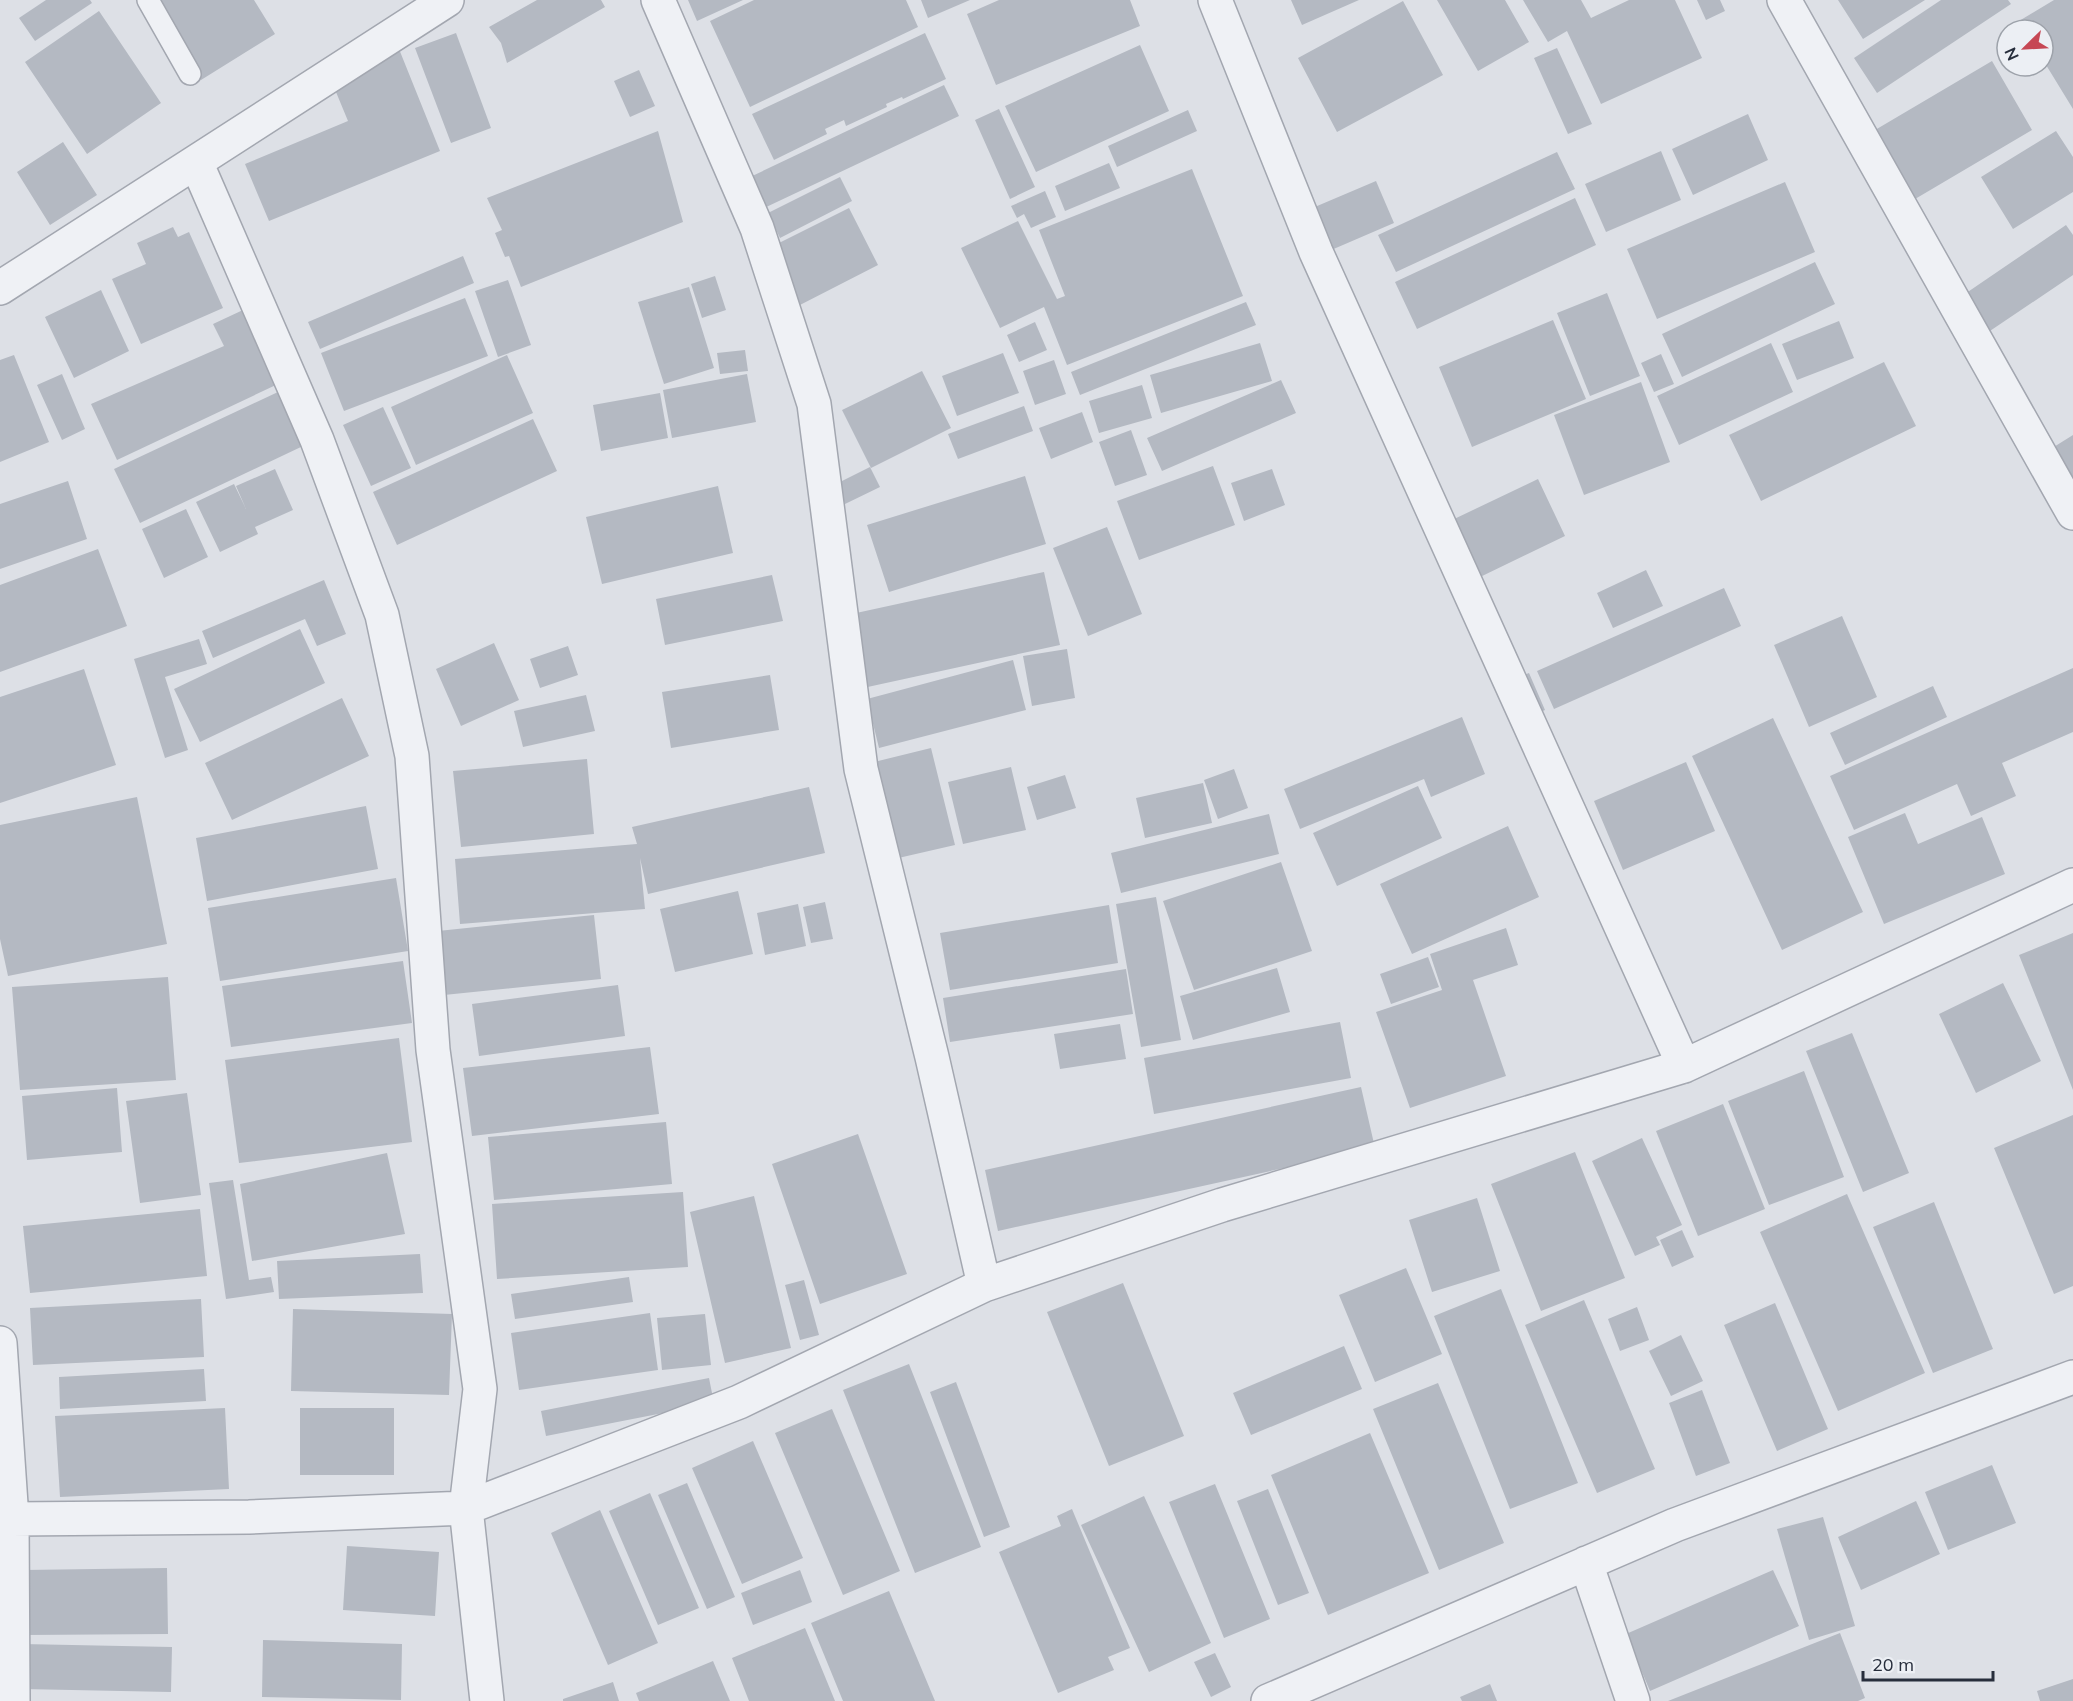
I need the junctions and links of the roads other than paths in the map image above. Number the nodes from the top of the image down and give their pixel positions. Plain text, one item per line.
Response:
1 (148, 0) edge
2 (447, 0) edge
3 (658, 0) edge
4 (1215, 0) edge
5 (1784, 0) edge
6 (190, 74) dead end
7 (196, 162) junction
8 (0, 288) edge
9 (2073, 513) edge
10 (2073, 885) edge
11 (1684, 1066) junction
12 (984, 1286) junction
13 (0, 1343) edge
14 (2072, 1379) edge
15 (3, 1440) edge
16 (465, 1508) junction
17 (12, 1519) junction
18 (1586, 1563) junction
19 (13, 1701) edge
20 (487, 1701) edge
21 (1268, 1701) edge
22 (1634, 1701) edge

1 - 6 lane
2 - 7 street
3 - 12 street
4 - 11 street
5 - 9 street
7 - 8 street
7 - 16 street
10 - 11 street
11 - 12 street
12 - 16 street
13 - 15 street
14 - 18 street
15 - 17 street
16 - 17 street
16 - 20 street
17 - 19 street
18 - 21 street
18 - 22 street

